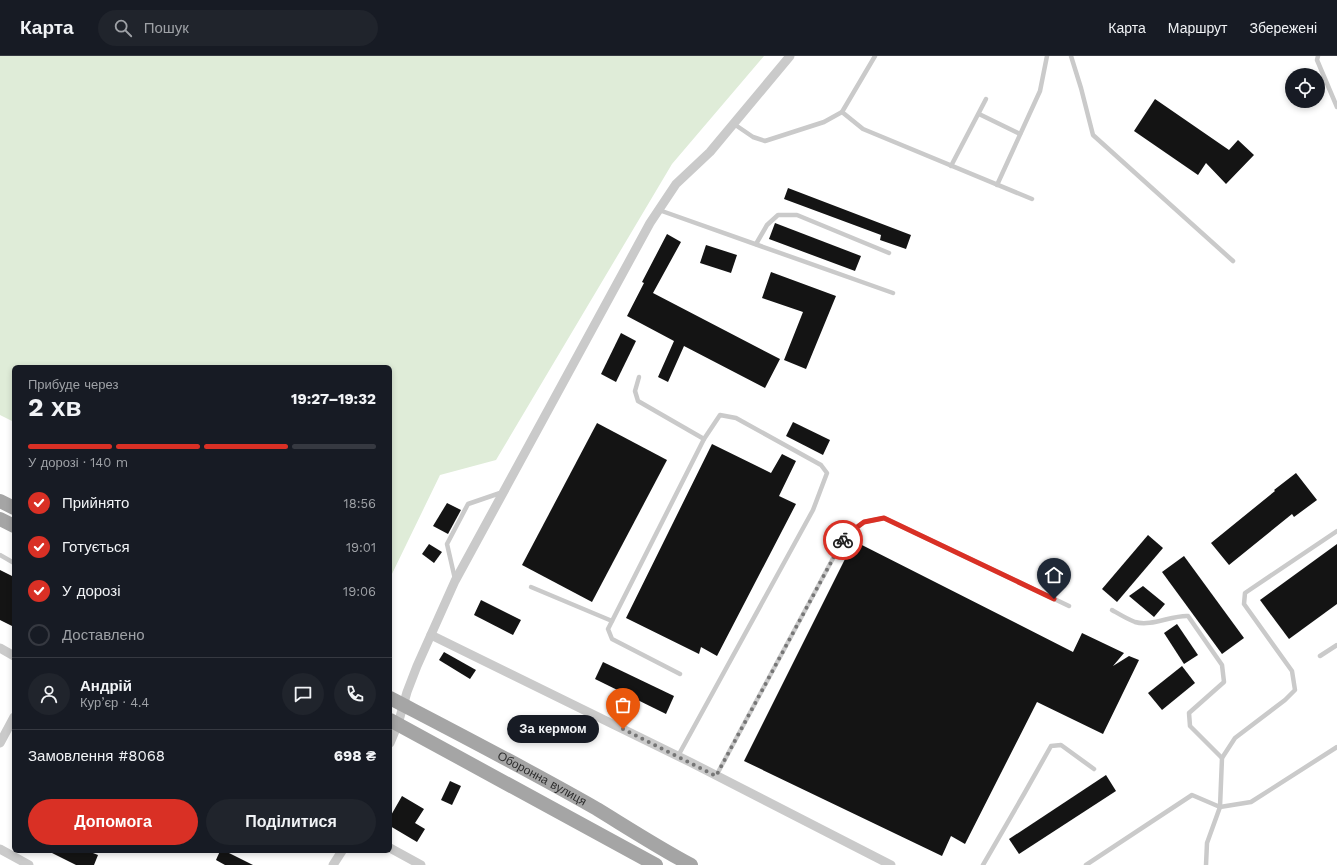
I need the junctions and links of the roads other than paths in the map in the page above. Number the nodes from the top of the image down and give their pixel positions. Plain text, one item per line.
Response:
1 (790, 56) edge
2 (875, 56) edge
3 (1048, 56) edge
4 (1071, 56) edge
5 (1318, 56) edge
6 (986, 99) dead end
7 (1337, 107) edge
8 (842, 112) junction
9 (979, 114) junction
10 (734, 124) junction
11 (1020, 134) junction
12 (951, 166) junction
13 (997, 185) junction
14 (1032, 199) dead end
15 (659, 210) junction
16 (756, 244) junction
17 (889, 252) dead end
18 (1233, 261) dead end
19 (893, 293) dead end
20 (639, 377) dead end
21 (704, 438) junction
22 (504, 491) junction
23 (0, 501) edge
24 (12, 507) edge
25 (0, 518) edge
26 (12, 525) edge
27 (1337, 531) edge
28 (0, 555) edge
29 (12, 562) edge
30 (455, 580) junction
31 (531, 587) dead end
32 (1069, 606) dead end
33 (1112, 610) dead end
34 (612, 621) junction
35 (431, 635) junction
36 (1337, 645) edge
37 (0, 648) edge
38 (12, 655) edge
39 (1320, 656) dead end
40 (680, 674) dead end
41 (396, 702) edge
42 (12, 721) edge
43 (394, 722) edge
44 (392, 732) edge
45 (0, 743) edge
46 (1337, 747) edge
47 (678, 756) junction
48 (1222, 758) junction
49 (1094, 769) dead end
50 (716, 776) junction
51 (1220, 807) junction
52 (0, 849) edge
53 (392, 849) edge
54 (341, 853) edge
55 (29, 865) edge
56 (334, 865) edge
57 (421, 865) edge
58 (656, 865) edge
59 (691, 865) edge
60 (891, 865) edge
61 (983, 865) edge
62 (1086, 865) edge
63 (1206, 865) edge

1 - 10 street
2 - 8 lane
3 - 11 lane
4 - 18 lane
5 - 7 lane
6 - 9 lane
8 - 10 lane
8 - 12 lane
9 - 11 lane
9 - 12 lane
10 - 15 street
11 - 13 lane
12 - 13 lane
13 - 14 lane
15 - 16 lane
15 - 22 street
16 - 17 lane
16 - 19 lane
20 - 21 lane
21 - 34 lane
21 - 47 lane
22 - 30 street
22 - 30 lane
23 - 24 main road
25 - 26 main road
27 - 48 lane
28 - 29 lane
30 - 35 street
31 - 34 lane
32 - 50 lane
33 - 48 lane
34 - 40 lane
35 - 41 street
35 - 47 street
36 - 39 lane
37 - 38 street
41 - 43 street
41 - 59 main road, Оборонна вулиця
42 - 45 street
43 - 44 street
43 - 58 main road, Оборонна вулиця
46 - 51 lane
47 - 50 street
48 - 51 lane
49 - 61 lane
50 - 60 street
51 - 62 lane
51 - 63 lane
52 - 55 street
53 - 57 street
54 - 56 street

